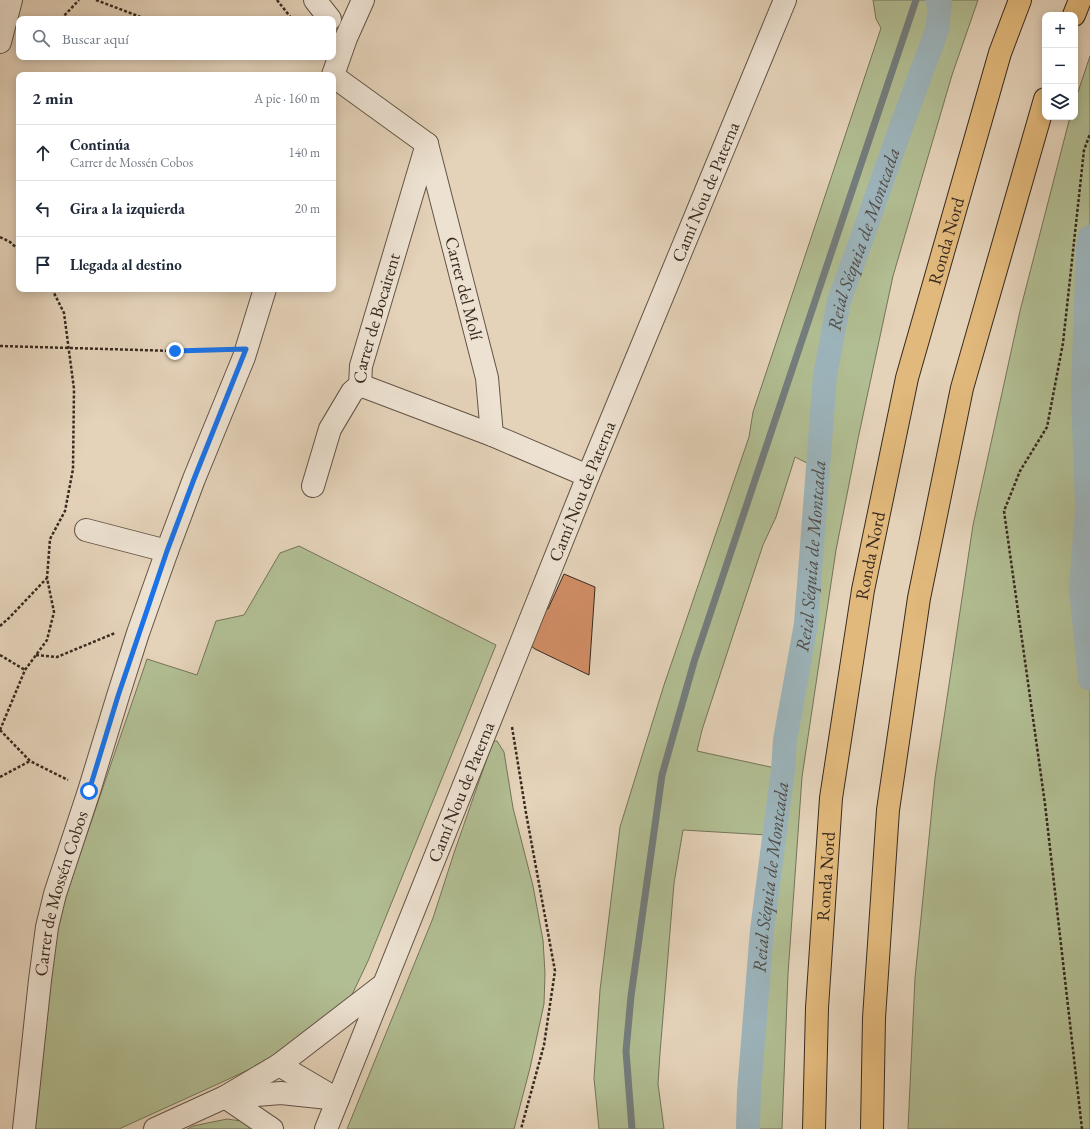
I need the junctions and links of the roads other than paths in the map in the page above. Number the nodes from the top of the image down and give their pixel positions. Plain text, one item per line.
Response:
1 (11, 0) edge
2 (315, 0) edge
3 (363, 0) edge
4 (785, 0) edge
5 (1020, 0) edge
6 (1080, 0) edge
7 (1075, 12) edge
8 (328, 16) edge
9 (340, 30) edge
10 (1, 36) edge
11 (336, 56) edge
12 (335, 60) edge
13 (334, 72) edge
14 (336, 78) edge
15 (1042, 109) edge
16 (427, 144) junction
17 (264, 292) edge
18 (360, 385) junction
19 (492, 435) junction
20 (588, 476) junction
21 (313, 486) dead end
22 (86, 530) dead end
23 (167, 551) junction
24 (384, 984) junction
25 (279, 1065) junction
26 (225, 1097) junction
27 (338, 1099) junction
28 (24, 1129) edge
29 (155, 1129) edge
30 (272, 1129) edge
31 (326, 1129) edge
32 (814, 1129) edge
33 (872, 1129) edge

1 - 10 street
2 - 8 street
3 - 9 street
4 - 20 street, Camí Nou de Paterna
5 - 32 highway, Ronda Nord
6 - 7 highway
9 - 11 street
12 - 13 street
14 - 16 street
15 - 33 highway
16 - 18 street, Carrer de Bocairent
16 - 19 street, Carrer del Molí
17 - 23 street, Carrer de Mossén Cobos
18 - 19 street
18 - 21 street, Carrer de Bocairent
19 - 20 street
20 - 24 street, Camí Nou de Paterna
22 - 23 street
23 - 28 street, Carrer de Mossén Cobos
24 - 25 street
24 - 27 street, Camí Nou de Paterna
25 - 26 street
25 - 27 street
26 - 27 street
26 - 29 street
26 - 30 street
27 - 31 street, Camí Nou de Paterna

